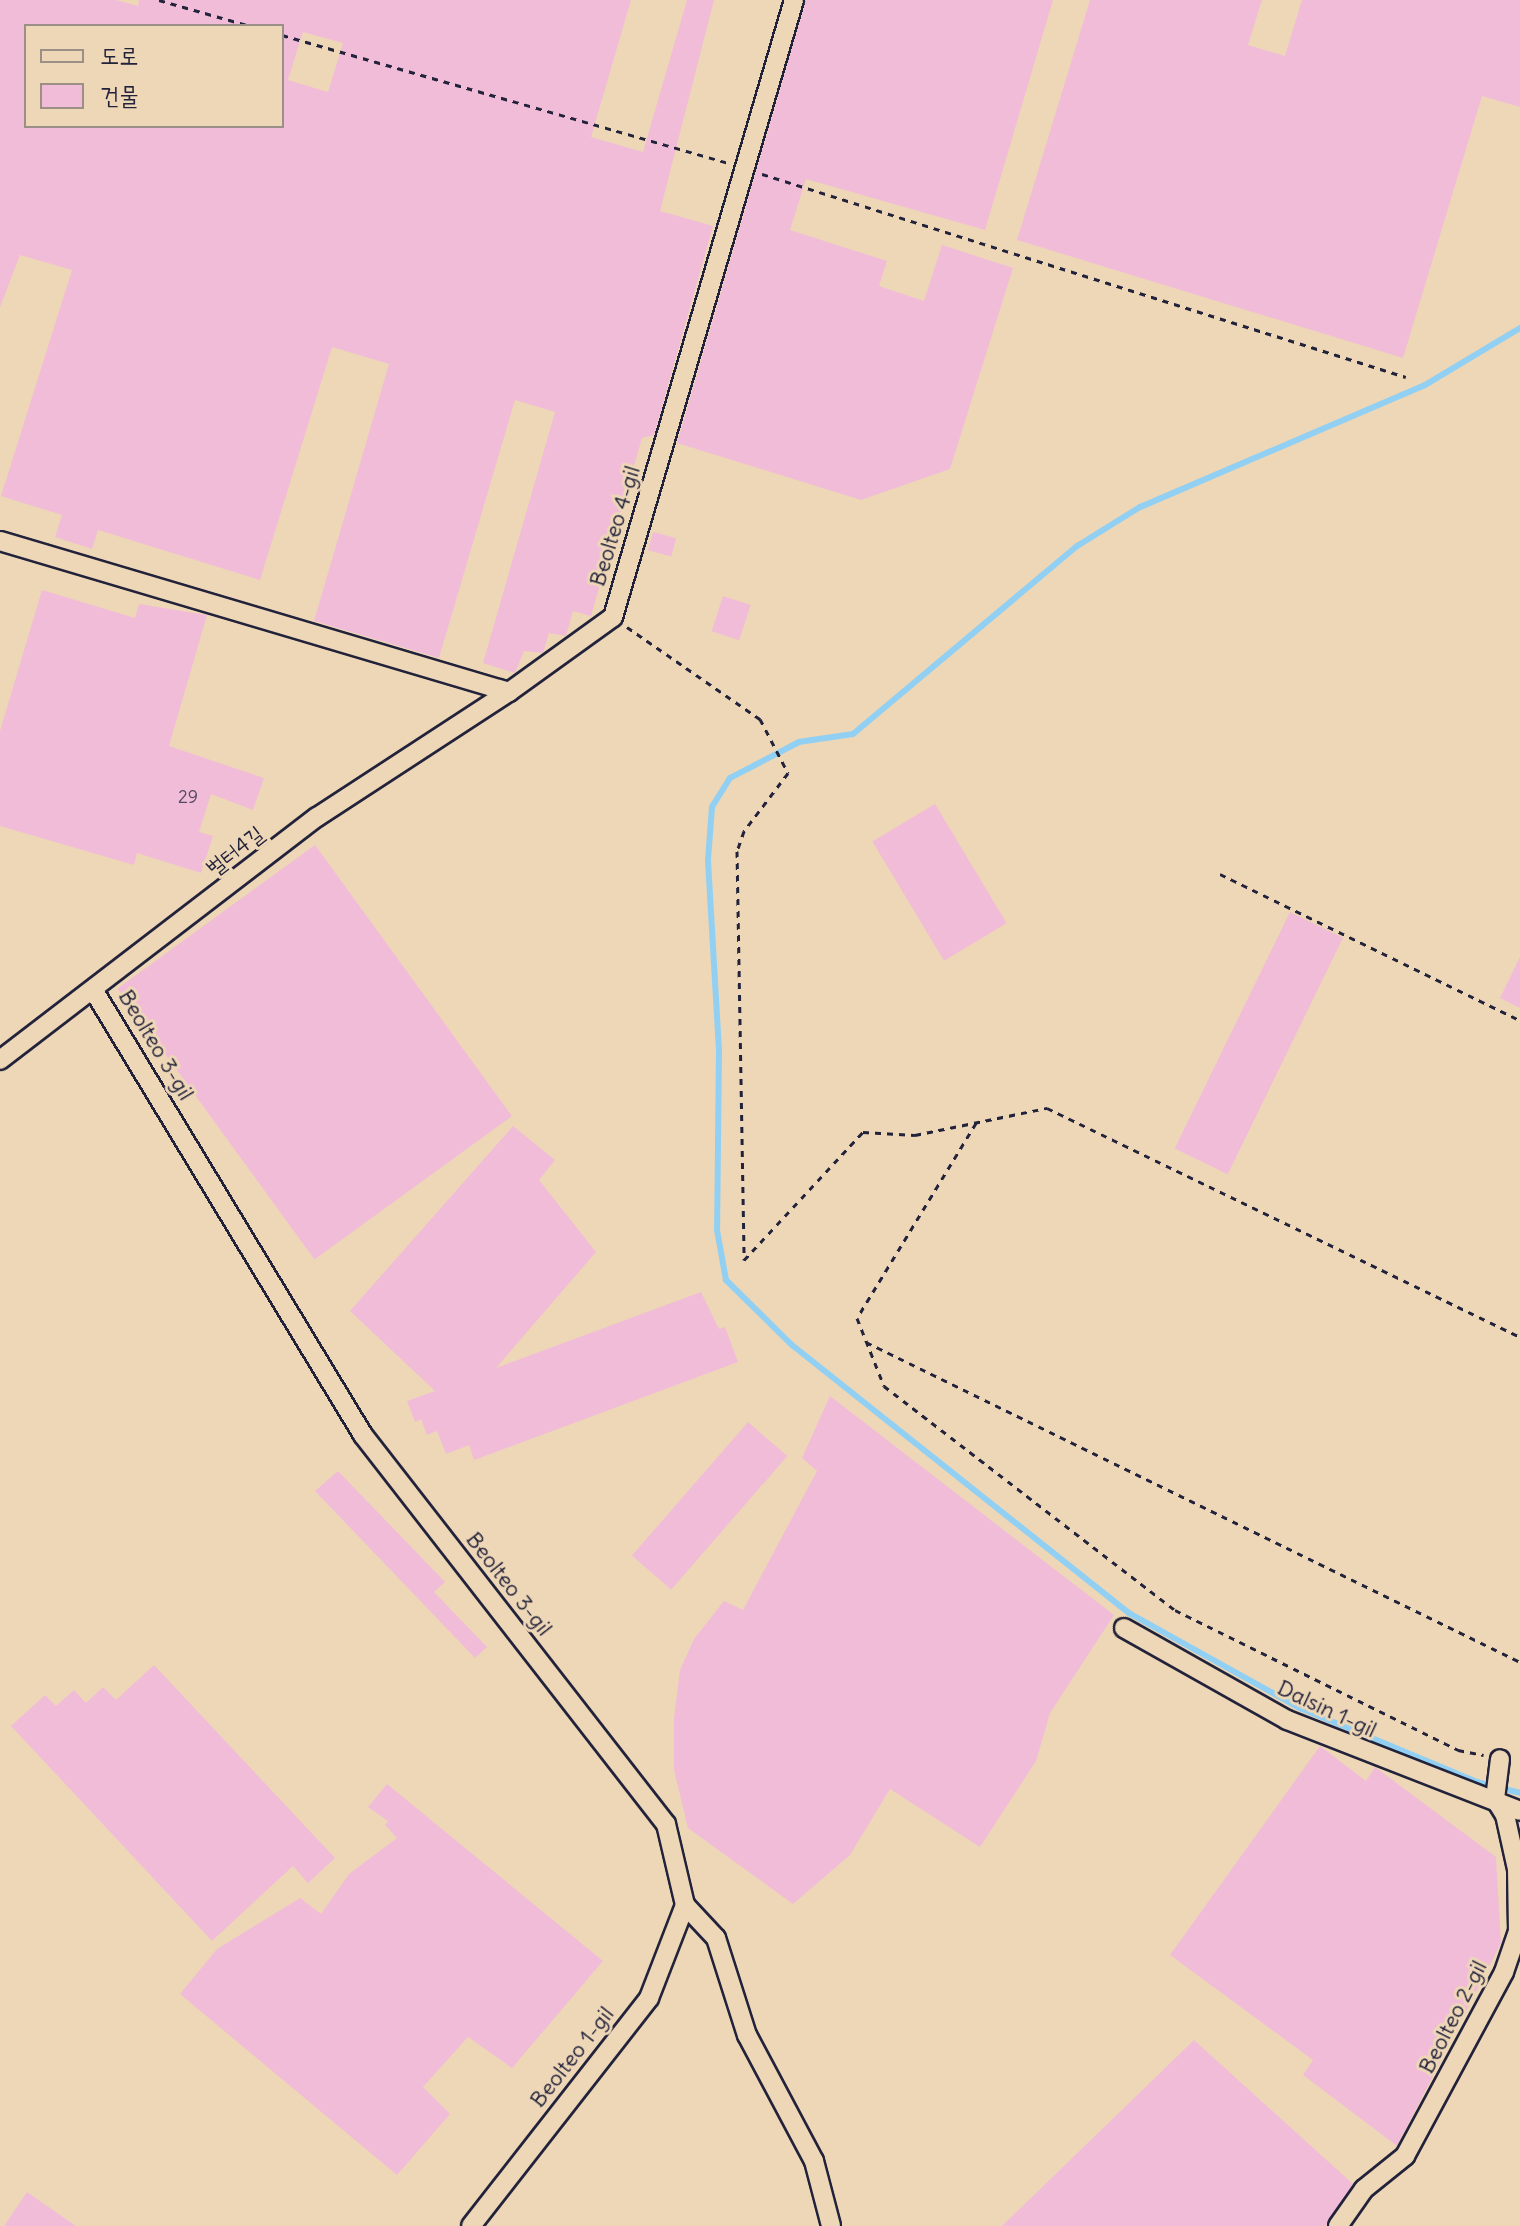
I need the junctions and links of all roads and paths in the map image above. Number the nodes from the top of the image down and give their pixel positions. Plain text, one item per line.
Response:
1 (159, 0) edge
2 (794, 0) edge
3 (243, 24) edge
4 (284, 36) edge
5 (747, 169) junction
6 (1406, 377) dead end
7 (0, 541) edge
8 (613, 617) junction
9 (509, 692) junction
10 (1220, 874) dead end
11 (94, 991) junction
12 (1520, 1020) edge
13 (0, 1060) edge
14 (976, 1123) junction
15 (1520, 1337) edge
16 (866, 1342) junction
17 (1124, 1628) dead end
18 (1520, 1662) edge
19 (1500, 1759) joint
20 (1495, 1799) junction
21 (1520, 1811) edge
22 (685, 1905) junction
23 (471, 2226) edge
24 (831, 2226) edge
25 (1338, 2226) edge

1 - 3 path
2 - 5 street, Beolteo 4-gil
4 - 5 path
5 - 6 path
5 - 8 street, Beolteo 4-gil
7 - 9 street
8 - 9 street, Beolteo 4-gil
8 - 14 path
9 - 11 street, 벌터4길
10 - 12 path
11 - 13 street, 벌터4길
11 - 22 street, Beolteo 3-gil
14 - 15 path
14 - 16 path
16 - 18 path
16 - 19 path
17 - 20 street, Dalsin 1-gil
19 - 20 street
20 - 21 street, Dalsin 1-gil
20 - 25 street, Beolteo 2-gil
22 - 23 street, Beolteo 1-gil
22 - 24 street

